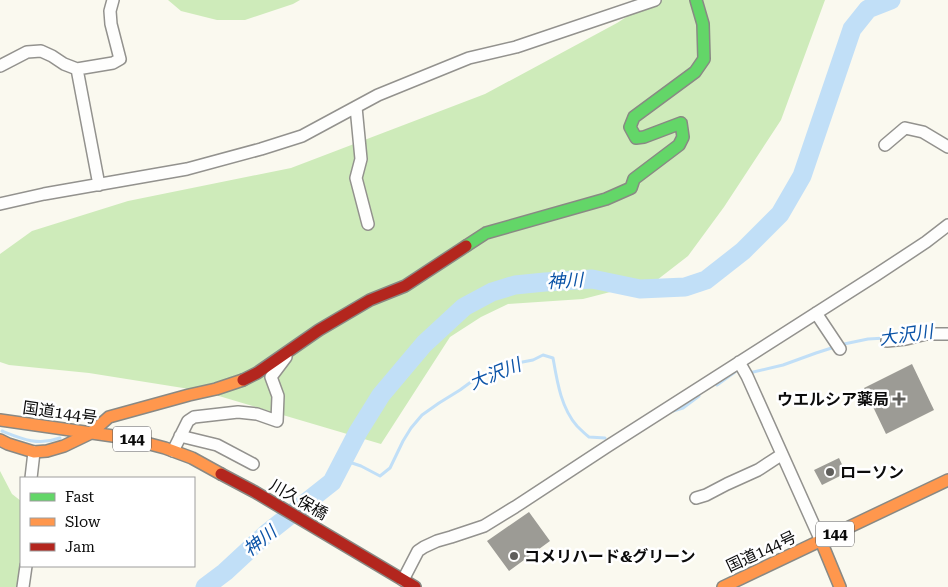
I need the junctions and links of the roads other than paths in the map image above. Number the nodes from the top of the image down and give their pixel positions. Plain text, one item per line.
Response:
1 (113, 0) edge
2 (655, 0) edge
3 (696, 0) edge
4 (0, 66) edge
5 (78, 69) junction
6 (356, 107) junction
7 (885, 145) dead end
8 (948, 147) edge
9 (99, 185) junction
10 (0, 204) edge
11 (368, 224) dead end
12 (948, 225) edge
13 (816, 313) junction
14 (948, 334) edge
15 (887, 341) dead end
16 (839, 347) dead end
17 (293, 348) junction
18 (739, 362) junction
19 (0, 420) edge
20 (91, 432) junction
21 (180, 436) junction
22 (0, 440) edge
23 (173, 451) junction
24 (34, 452) junction
25 (781, 455) junction
26 (253, 464) dead end
27 (31, 477) edge
28 (948, 480) edge
29 (254, 492) joint
30 (696, 498) dead end
31 (821, 541) junction
32 (26, 567) edge
33 (401, 584) edge
34 (23, 587) edge
35 (415, 587) edge
36 (723, 587) edge
37 (840, 587) edge

1 - 5 street
2 - 6 street
3 - 17 main road
4 - 5 street
5 - 9 street
6 - 9 street
6 - 11 street
7 - 8 street
9 - 10 street
12 - 13 street
13 - 16 street
13 - 18 street
14 - 15 street
17 - 20 main road
17 - 21 street
18 - 25 street
18 - 33 street
19 - 20 main road, 国道144号 / 144
20 - 23 main road, 国道144号 / 144
20 - 24 main road
21 - 23 street
21 - 26 street
22 - 24 main road
23 - 29 main road, 国道144号 / 144
24 - 27 street
25 - 30 street
25 - 31 street
28 - 31 main road, 国道144号 / 144
29 - 33 main road, 川久保橋 / 144
31 - 36 main road, 国道144号 / 144
31 - 37 main road
32 - 34 street
33 - 35 main road, 144

